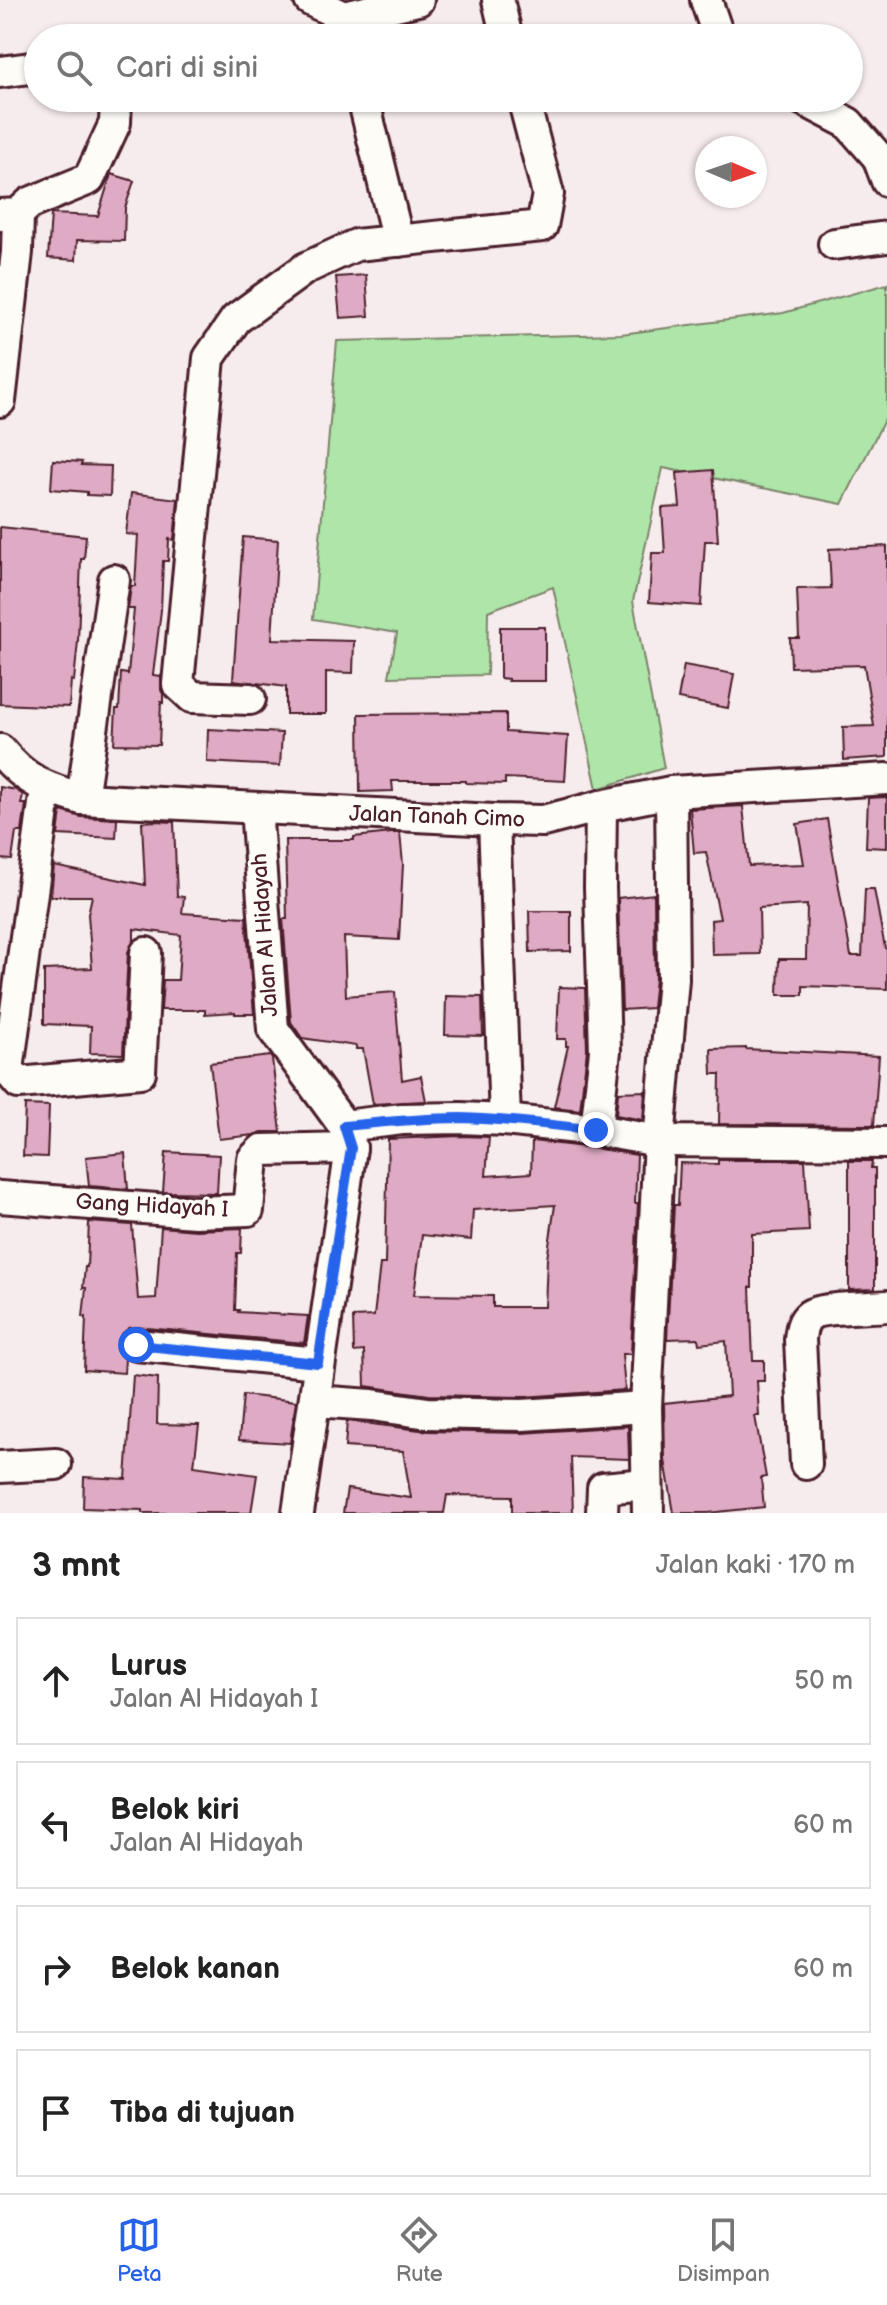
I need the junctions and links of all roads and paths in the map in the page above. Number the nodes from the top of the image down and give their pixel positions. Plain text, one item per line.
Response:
1 (310, 0) edge
2 (418, 0) edge
3 (498, 0) edge
4 (706, 0) edge
5 (341, 24) edge
6 (356, 24) edge
7 (504, 24) edge
8 (714, 24) edge
9 (24, 69) edge
10 (0, 72) edge
11 (115, 112) edge
12 (366, 112) edge
13 (527, 112) edge
14 (827, 112) edge
15 (887, 181) edge
16 (9, 214) edge
17 (887, 237) edge
18 (398, 241) junction
19 (834, 244) dead end
20 (0, 401) edge
21 (114, 580) dead end
22 (250, 699) dead end
23 (0, 750) edge
24 (887, 779) edge
25 (46, 789) junction
26 (671, 792) junction
27 (82, 799) junction
28 (601, 806) junction
29 (256, 809) junction
30 (494, 820) junction
31 (146, 953) dead end
32 (505, 1120) junction
33 (596, 1130) junction
34 (347, 1137) junction
35 (659, 1141) junction
36 (887, 1143) edge
37 (0, 1197) edge
38 (887, 1306) edge
39 (136, 1345) dead end
40 (318, 1363) junction
41 (315, 1401) junction
42 (646, 1407) junction
43 (56, 1464) dead end
44 (806, 1464) dead end
45 (0, 1467) edge
46 (647, 1499) edge
47 (602, 1501) edge
48 (298, 1513) edge

1 - 5 street
2 - 6 street
3 - 7 street
4 - 8 street
9 - 10 street
11 - 16 street
12 - 18 street
13 - 18 street
14 - 15 street
16 - 20 street
17 - 19 street
18 - 22 street
21 - 27 street
23 - 25 street, Jalan Tanah Cimo
24 - 26 street, Jalan Tanah Cimo
25 - 27 street, Jalan Tanah Cimo
25 - 31 street
26 - 28 street, Jalan Tanah Cimo
26 - 35 street
27 - 29 street, Jalan Tanah Cimo
28 - 30 street, Jalan Tanah Cimo
28 - 33 street
29 - 30 street, Jalan Tanah Cimo
29 - 34 street, Jalan Al Hidayah
30 - 32 street
32 - 33 street
32 - 34 street
33 - 35 street
34 - 37 street, Gang Hidayah I
34 - 40 street
35 - 36 street
35 - 42 street
38 - 44 street
39 - 40 street
40 - 41 street
41 - 42 street
41 - 48 street
42 - 46 street
43 - 45 street
46 - 47 street

